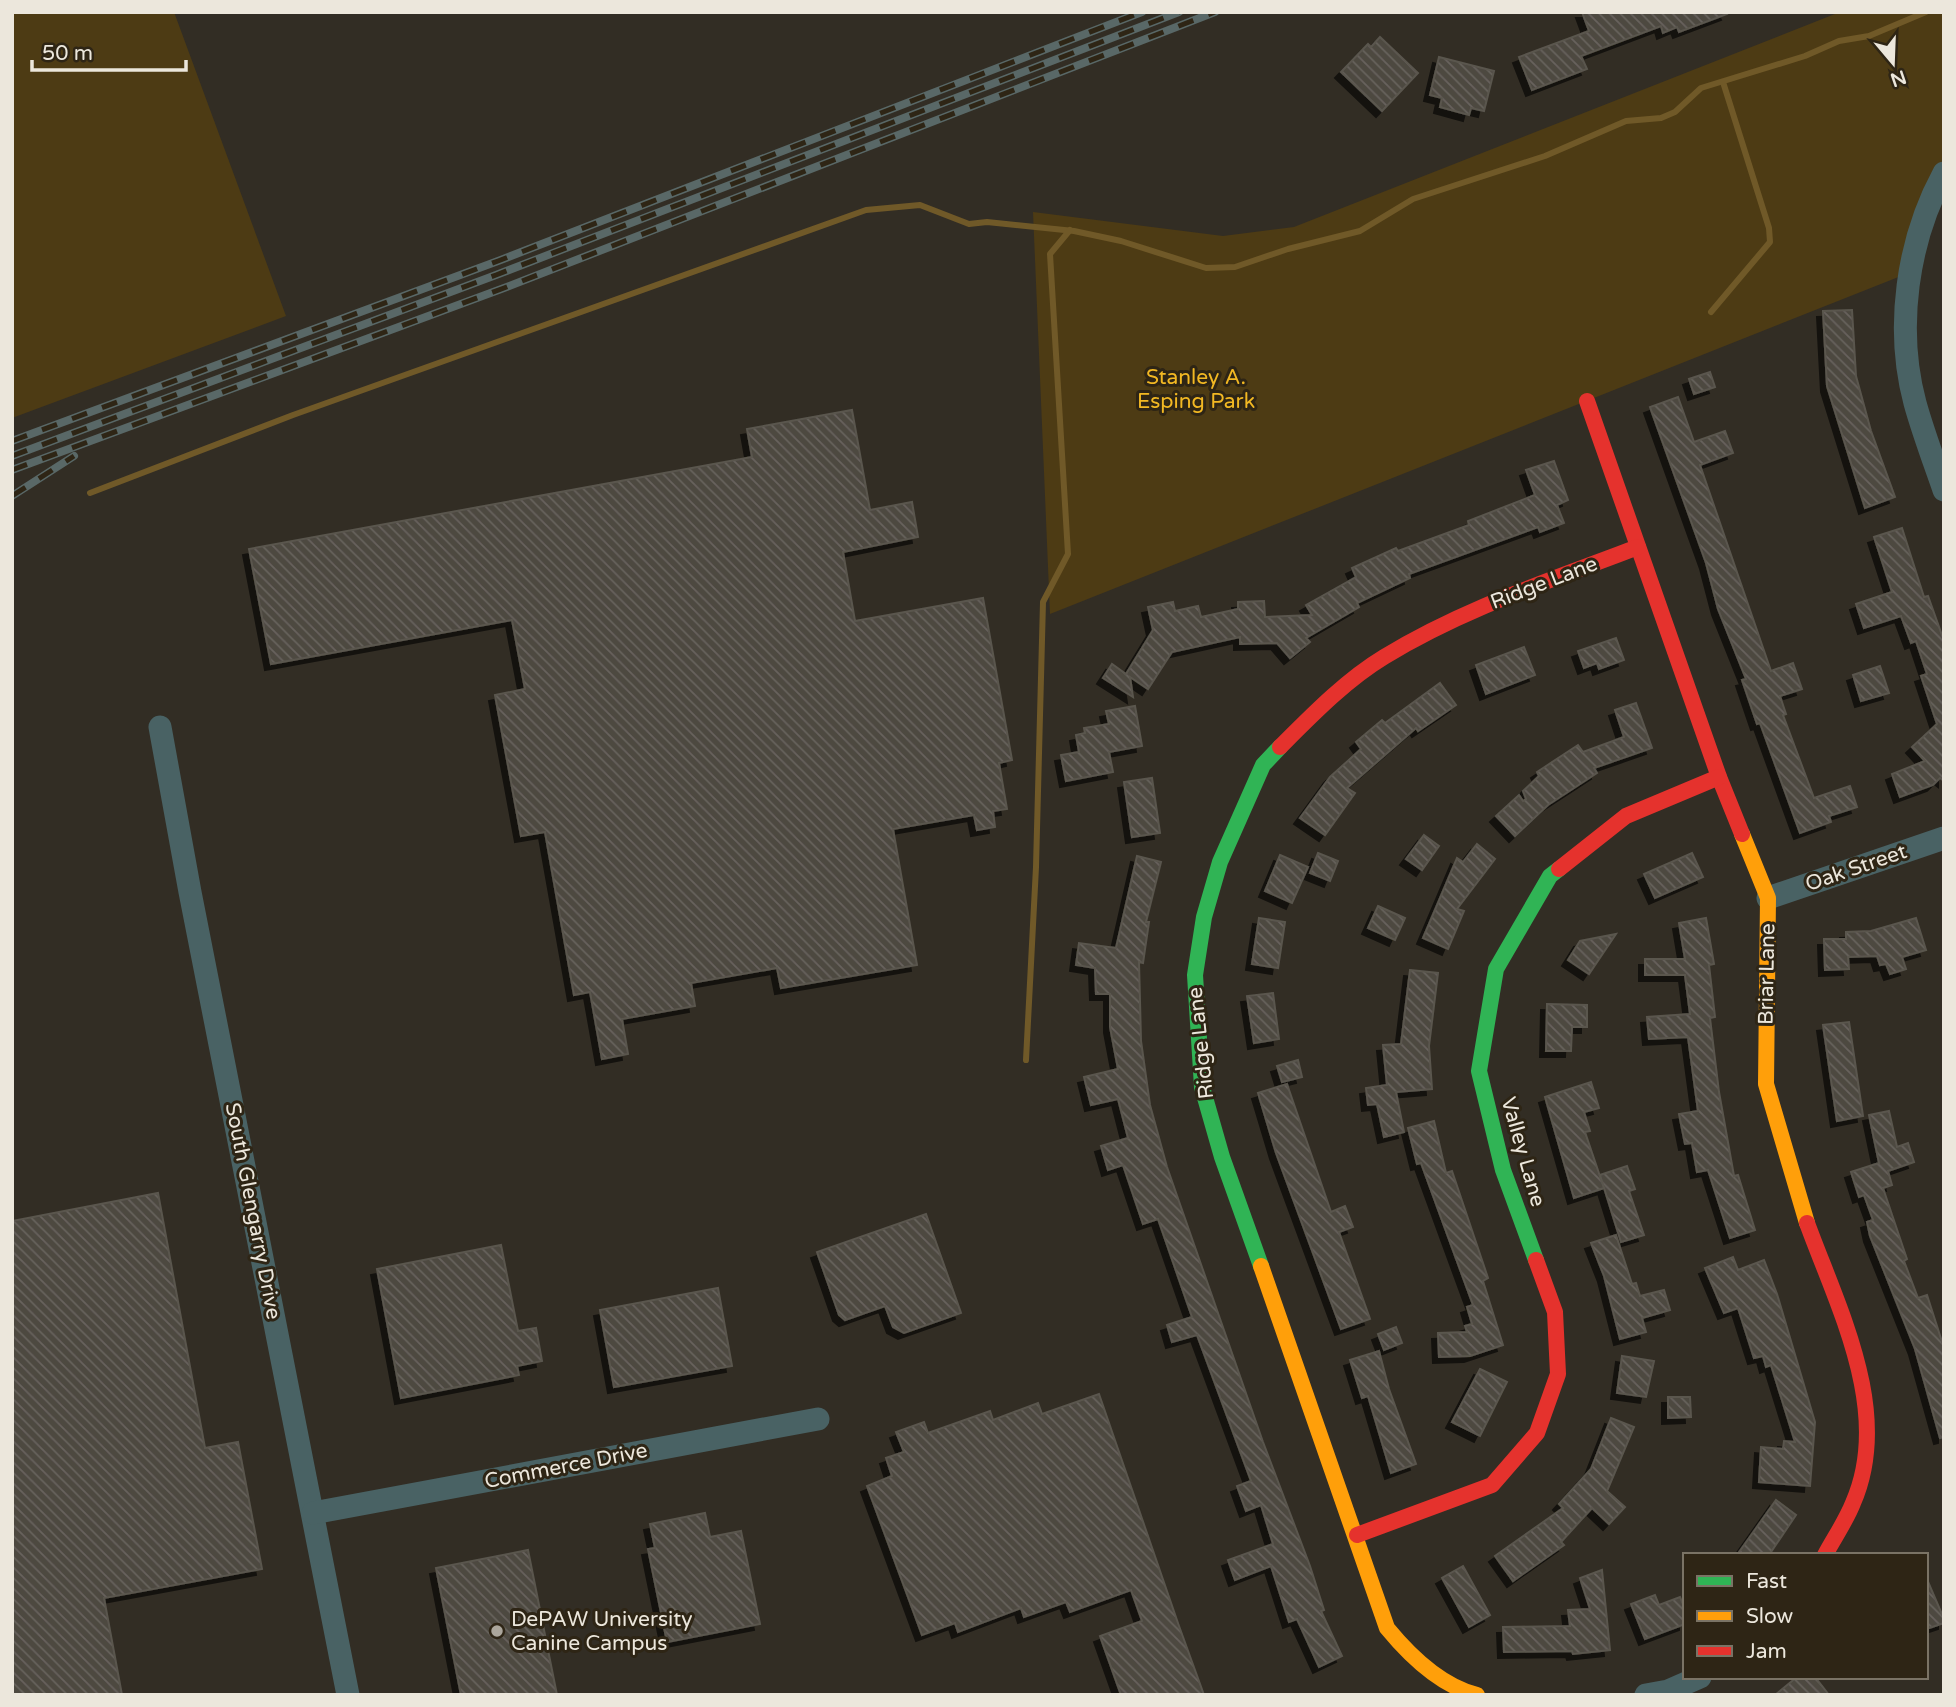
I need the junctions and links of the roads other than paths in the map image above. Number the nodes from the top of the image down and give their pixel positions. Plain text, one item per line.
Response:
1 (1944, 173) edge
2 (1587, 401) dead end
3 (1944, 490) edge
4 (1638, 547) junction
5 (160, 727) dead end
6 (1719, 777) junction
7 (1944, 838) edge
8 (1768, 898) junction
9 (818, 1419) dead end
10 (313, 1513) junction
11 (1357, 1535) junction
12 (1826, 1553) edge
13 (1698, 1679) edge
14 (1661, 1694) edge
15 (348, 1695) edge
16 (1477, 1695) edge

1 - 3 street
2 - 4 street, Briar Lane
4 - 6 street, Briar Lane
4 - 11 street, Ridge Lane
5 - 10 street, South Glengarry Drive
6 - 8 street, Briar Lane
6 - 11 street, Valley Lane
7 - 8 street, Oak Street
8 - 12 street, Briar Lane
9 - 10 street, Commerce Drive
10 - 15 street, South Glengarry Drive
11 - 16 street, Ridge Lane
13 - 14 street

